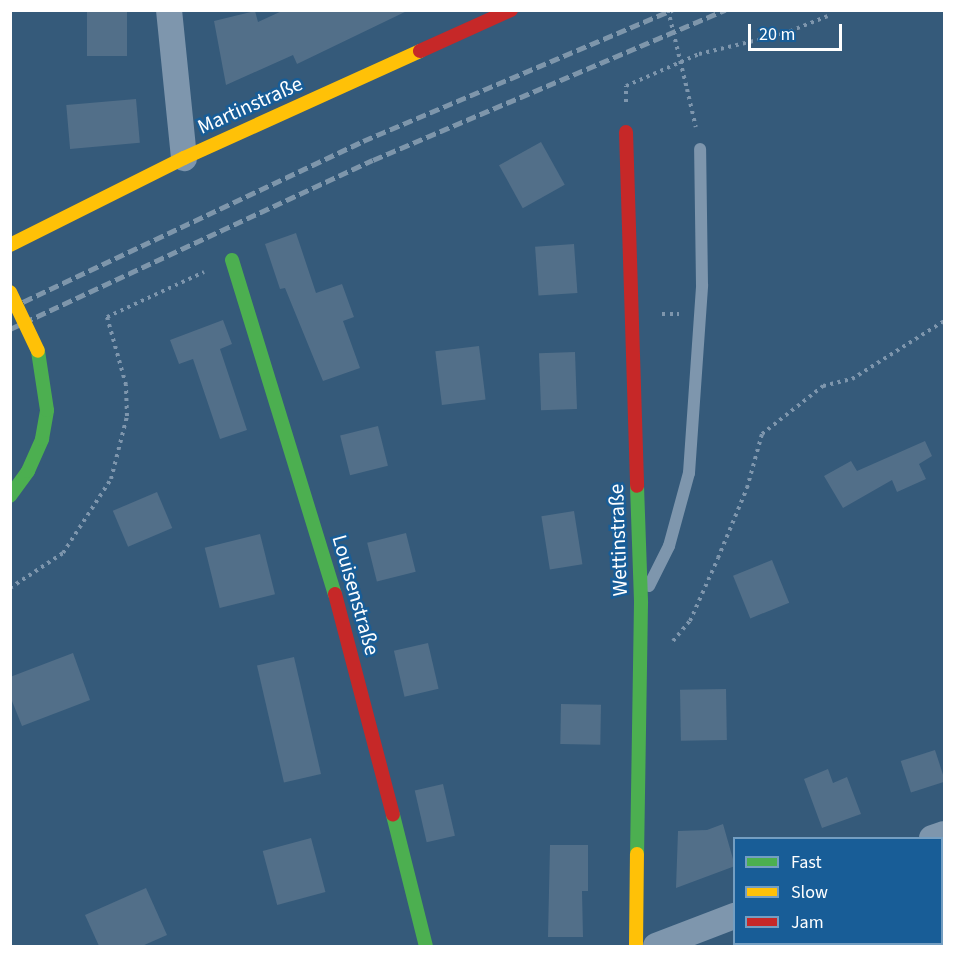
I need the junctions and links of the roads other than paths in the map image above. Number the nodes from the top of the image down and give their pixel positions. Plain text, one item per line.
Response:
1 (169, 10) edge
2 (511, 10) edge
3 (626, 132) road end
4 (700, 149) road end
5 (184, 158) junction
6 (10, 245) edge
7 (232, 260) road end
8 (10, 292) edge
9 (10, 496) edge
10 (641, 603) junction
11 (733, 917) edge
12 (426, 946) edge
13 (636, 946) edge
14 (656, 946) edge

1 - 5 street
2 - 5 street, Martinstraße
3 - 10 street, Wettinstraße
4 - 10 lane
5 - 6 street, Martinstraße
7 - 12 street, Louisenstraße
8 - 9 street, bridge
10 - 13 street, Wettinstraße
11 - 14 street

